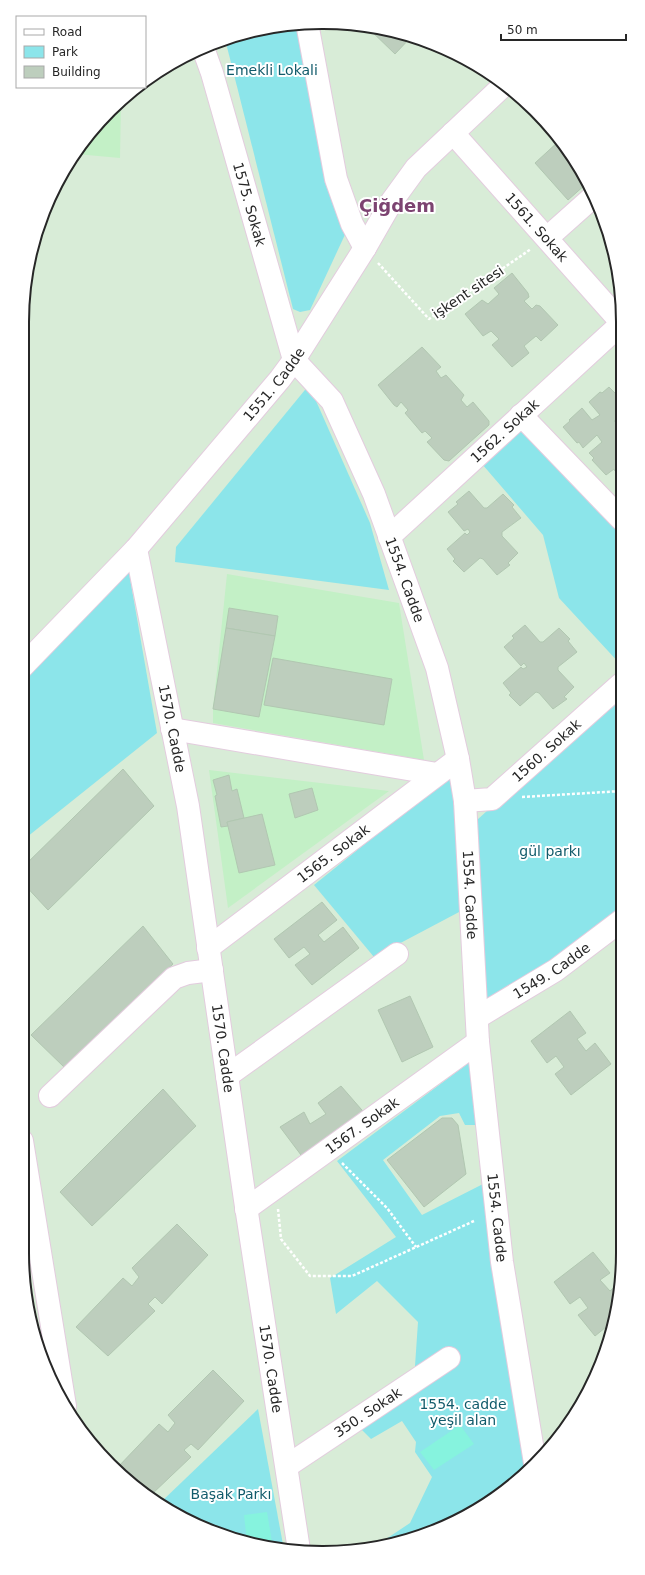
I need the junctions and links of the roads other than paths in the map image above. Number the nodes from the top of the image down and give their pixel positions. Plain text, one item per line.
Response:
1 (308, 30) edge
2 (205, 53) edge
3 (500, 89) edge
4 (453, 133) junction
5 (589, 200) edge
6 (547, 238) junction
7 (365, 248) junction
8 (616, 316) edge
9 (616, 328) edge
10 (294, 360) junction
11 (521, 415) junction
12 (616, 514) edge
13 (389, 537) junction
14 (136, 549) junction
15 (29, 660) edge
16 (616, 689) edge
17 (172, 728) junction
18 (458, 759) junction
19 (437, 774) junction
20 (465, 801) junction
21 (616, 925) edge
22 (208, 948) junction
23 (397, 954) dead end
24 (212, 970) junction
25 (478, 1017) junction
26 (478, 1042) junction
27 (227, 1076) junction
28 (50, 1096) dead end
29 (29, 1184) edge
30 (246, 1209) junction
31 (448, 1358) dead end
32 (62, 1388) edge
33 (534, 1456) edge
34 (287, 1466) junction
35 (298, 1544) edge

1 - 7 street
2 - 10 street, 1575. Sokak
3 - 4 street, 1551. Cadde
4 - 6 street, 1561. Sokak
4 - 7 street, 1551. Cadde
5 - 6 street
6 - 8 street, 1561. Sokak
7 - 10 street, 1551. Cadde
9 - 11 street, 1562. Sokak
10 - 13 street, 1554. Cadde
10 - 14 street, 1551. Cadde
11 - 12 street
11 - 13 street, 1562. Sokak
13 - 18 street, 1554. Cadde
14 - 15 street, 1551. Cadde
14 - 17 street, 1570. Cadde
16 - 20 street, 1560. Sokak
17 - 19 street
17 - 22 street, 1570. Cadde
18 - 19 street, 1565. Sokak
18 - 20 street, 1554. Cadde
19 - 22 street, 1565. Sokak
20 - 25 street, 1554. Cadde
21 - 25 street, 1549. Cadde
22 - 24 street, 1570. Cadde
23 - 27 street
24 - 27 street, 1570. Cadde
24 - 28 street
25 - 26 street, 1554. Cadde
26 - 30 street, 1567. Sokak
26 - 33 street, 1554. Cadde
27 - 30 street, 1570. Cadde
29 - 32 street
30 - 34 street, 1570. Cadde
31 - 34 street, 350. Sokak
34 - 35 street, 1570. Cadde

